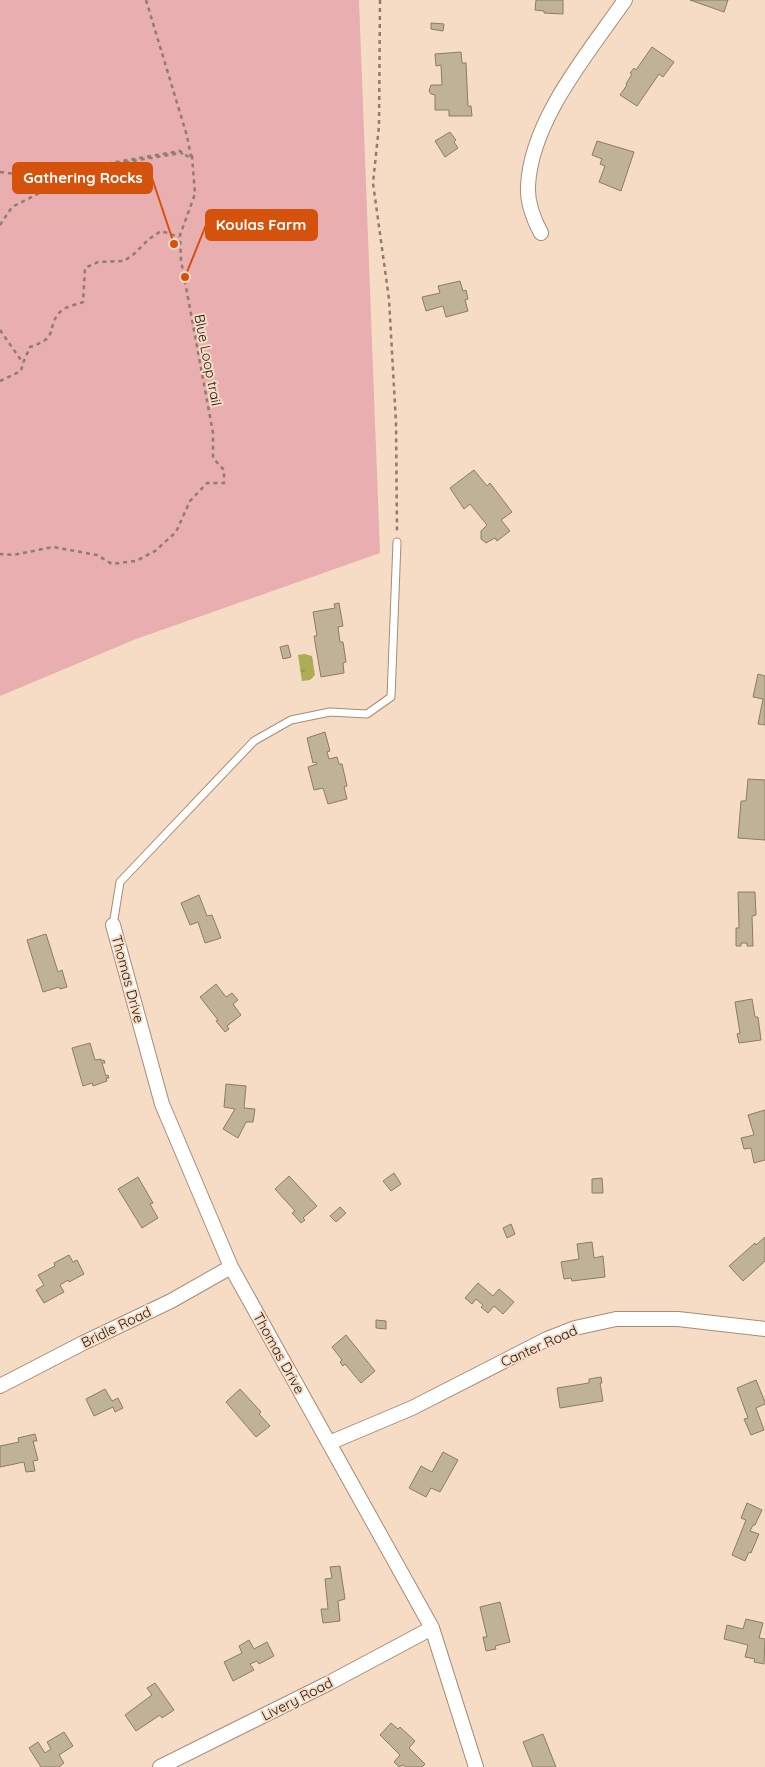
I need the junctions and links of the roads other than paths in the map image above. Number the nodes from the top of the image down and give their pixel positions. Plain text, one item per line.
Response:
1 (625, 0) edge
2 (541, 233) dead end
3 (397, 542) road end
4 (113, 925) joint
5 (232, 1267) junction
6 (765, 1328) edge
7 (0, 1386) edge
8 (330, 1443) junction
9 (432, 1628) junction
10 (160, 1767) edge
11 (476, 1767) edge

1 - 2 street
3 - 4 lane
4 - 5 street, Thomas Drive
5 - 7 street, Bridle Road
5 - 8 street, Thomas Drive
6 - 8 street, Canter Road
8 - 9 street, Thomas Drive
9 - 10 street, Livery Road
9 - 11 street, Thomas Drive

